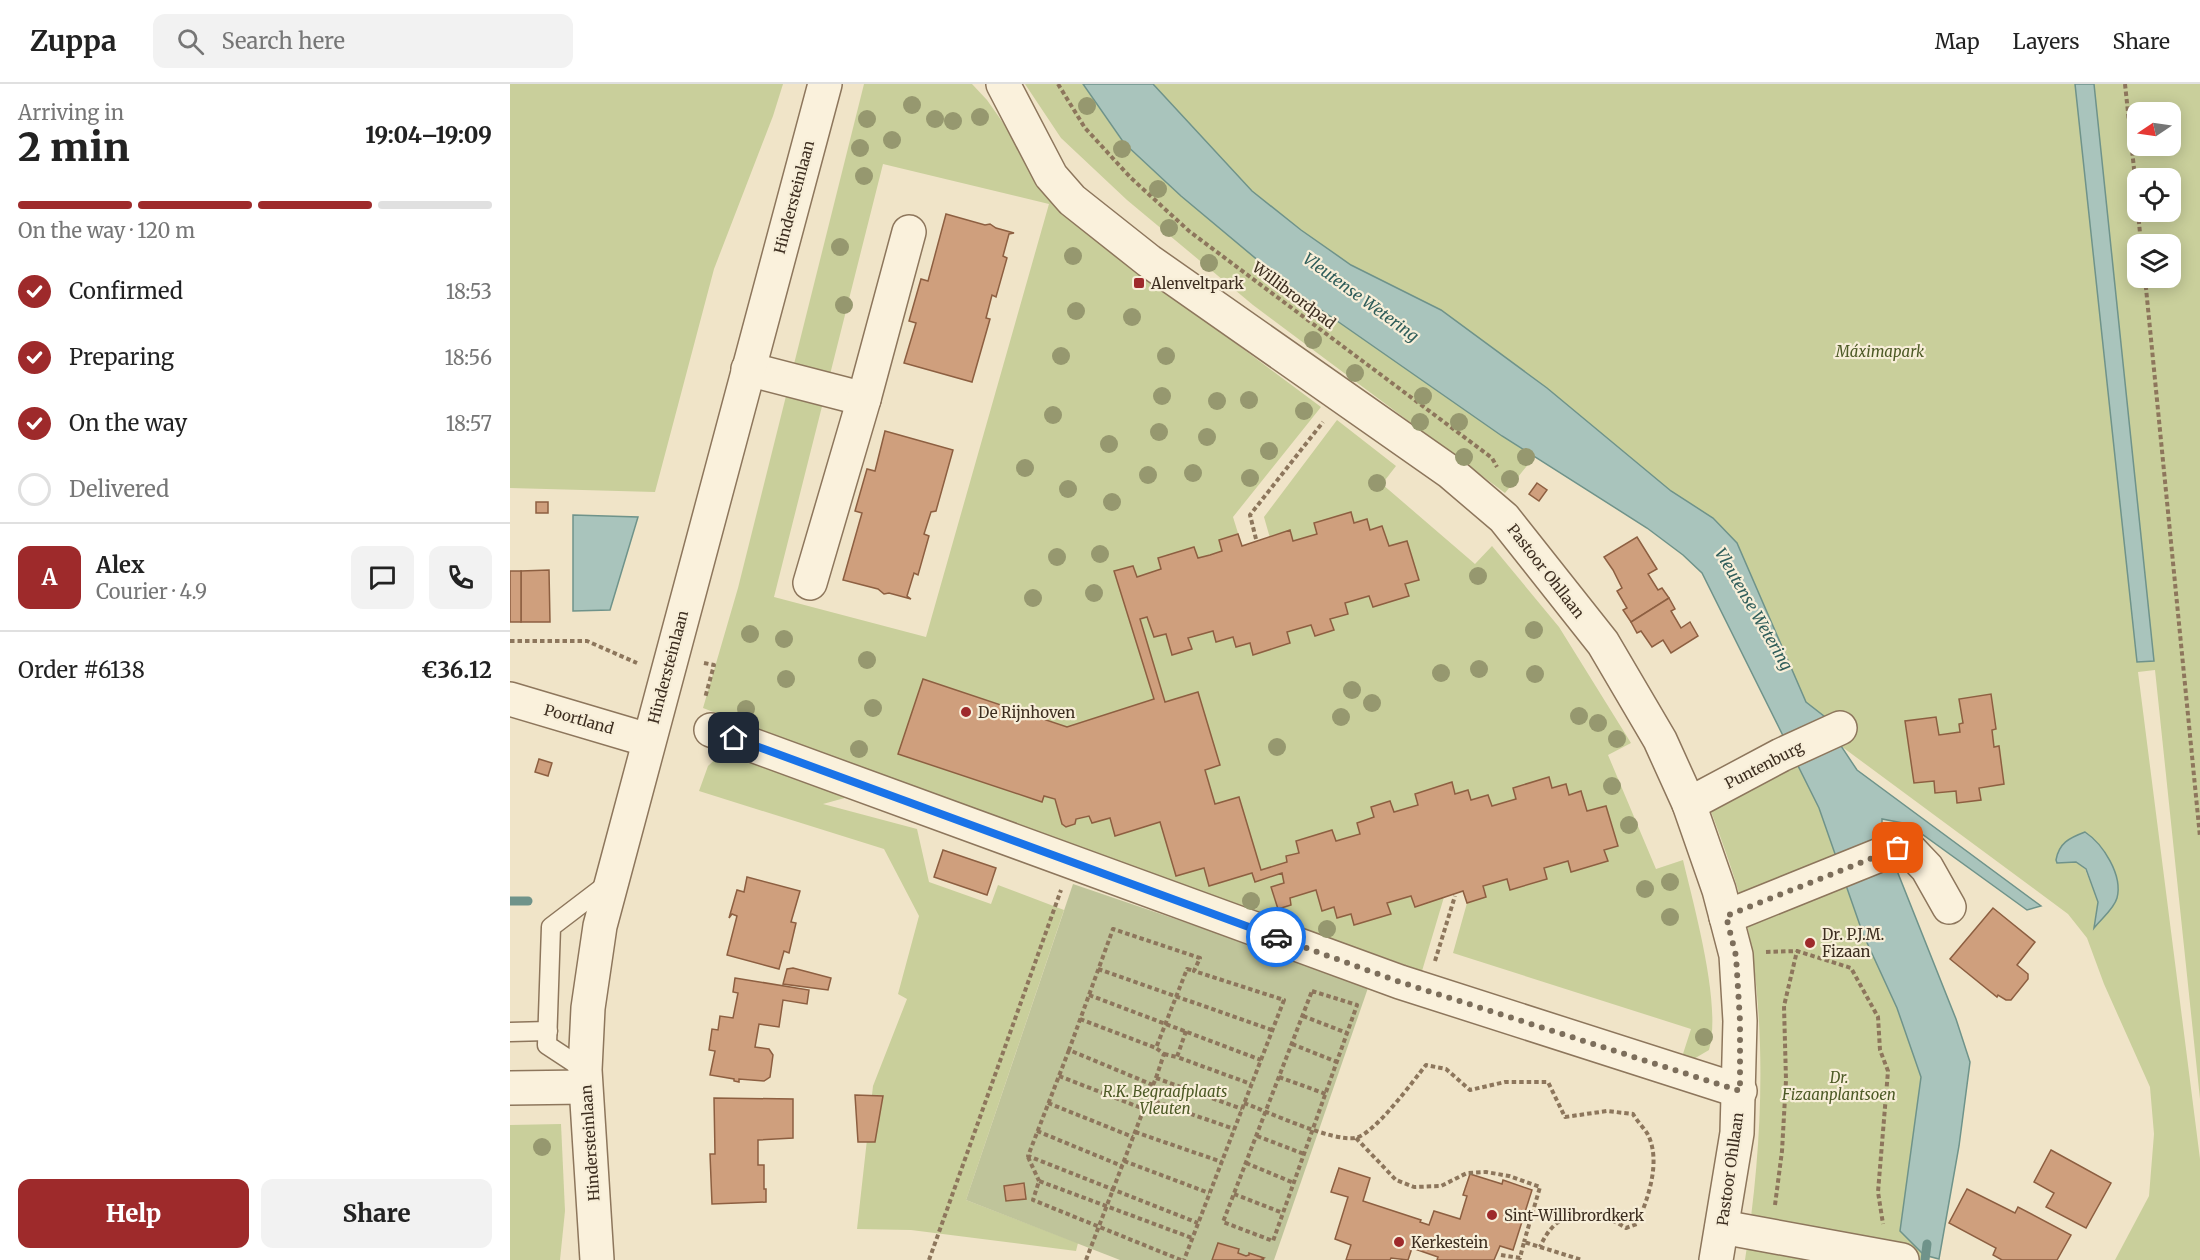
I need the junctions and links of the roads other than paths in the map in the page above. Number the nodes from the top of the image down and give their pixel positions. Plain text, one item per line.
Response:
1 (825, 84) edge
2 (1003, 84) edge
3 (909, 232) dead end
4 (748, 369) junction
5 (864, 399) junction
6 (810, 583) dead end
7 (510, 699) edge
8 (1840, 728) dead end
9 (711, 730) road end
10 (648, 740) junction
11 (1689, 804) junction
12 (611, 882) junction
13 (1949, 907) dead end
14 (1726, 916) junction
15 (510, 1032) edge
16 (548, 1038) junction
17 (585, 1079) junction
18 (510, 1088) edge
19 (1740, 1091) junction
20 (1722, 1227) junction
21 (1895, 1258) edge
22 (597, 1260) edge
23 (1716, 1260) edge

1 - 4 street, Hindersteinlaan
2 - 11 street, Pastoor Ohllaan
3 - 5 street
4 - 5 street
4 - 10 street, Hindersteinlaan
5 - 6 street
7 - 10 street, Poortland
8 - 11 street, Puntenburg
9 - 19 street
10 - 12 street, Hindersteinlaan
11 - 14 street, Pastoor Ohllaan
12 - 16 lane
12 - 17 street, Hindersteinlaan
13 - 14 street
14 - 19 street, Pastoor Ohllaan
15 - 16 lane
16 - 17 lane
17 - 18 street
17 - 22 street, Hindersteinlaan
19 - 20 street, Pastoor Ohllaan
20 - 21 street
20 - 23 street, Pastoor Ohllaan

